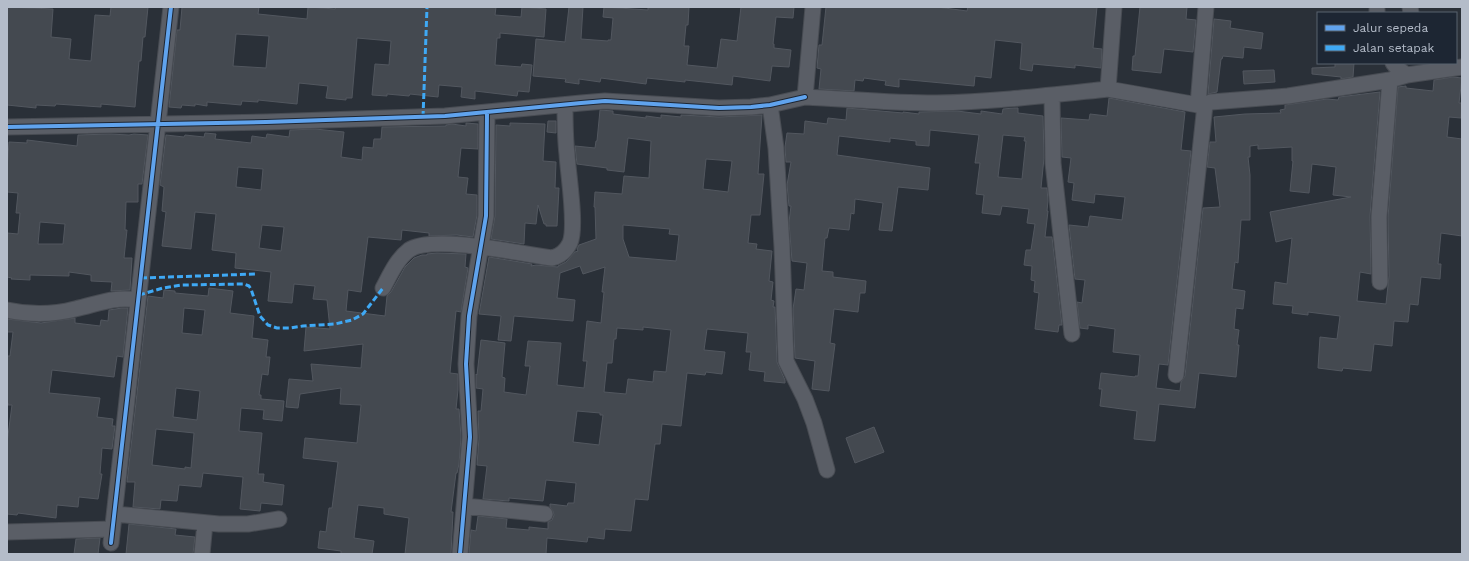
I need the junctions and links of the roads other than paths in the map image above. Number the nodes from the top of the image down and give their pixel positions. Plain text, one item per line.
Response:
1 (171, 7) edge
2 (814, 7) edge
3 (1114, 7) edge
4 (1206, 7) edge
5 (1394, 64) edge
6 (1462, 67) edge
7 (1414, 71) edge
8 (1390, 80) junction
9 (1108, 89) junction
10 (1052, 95) junction
11 (805, 97) junction
12 (1194, 104) junction
13 (565, 105) junction
14 (771, 109) junction
15 (487, 113) junction
16 (157, 124) junction
17 (7, 127) edge
18 (481, 247) junction
19 (1380, 282) dead end
20 (383, 288) dead end
21 (139, 291) junction
22 (7, 310) edge
23 (1072, 334) dead end
24 (1176, 375) dead end
25 (827, 470) dead end
26 (465, 506) junction
27 (115, 514) junction
28 (545, 514) dead end
29 (278, 519) dead end
30 (205, 523) junction
31 (7, 532) edge
32 (202, 554) edge
33 (460, 554) edge

1 - 16 street
2 - 11 street
3 - 9 street
4 - 12 street
5 - 7 street
6 - 7 street
7 - 8 street
8 - 12 street
8 - 19 street
9 - 10 street
9 - 12 street
10 - 11 street
10 - 23 street
11 - 14 street
12 - 24 street
13 - 14 street
13 - 15 street
13 - 18 street
14 - 25 street
15 - 16 street
15 - 18 street
16 - 17 street
16 - 21 street
18 - 20 street
18 - 26 street
21 - 22 street
21 - 27 street
26 - 28 street
26 - 33 street
27 - 30 street
27 - 31 street
29 - 30 street
30 - 32 street

